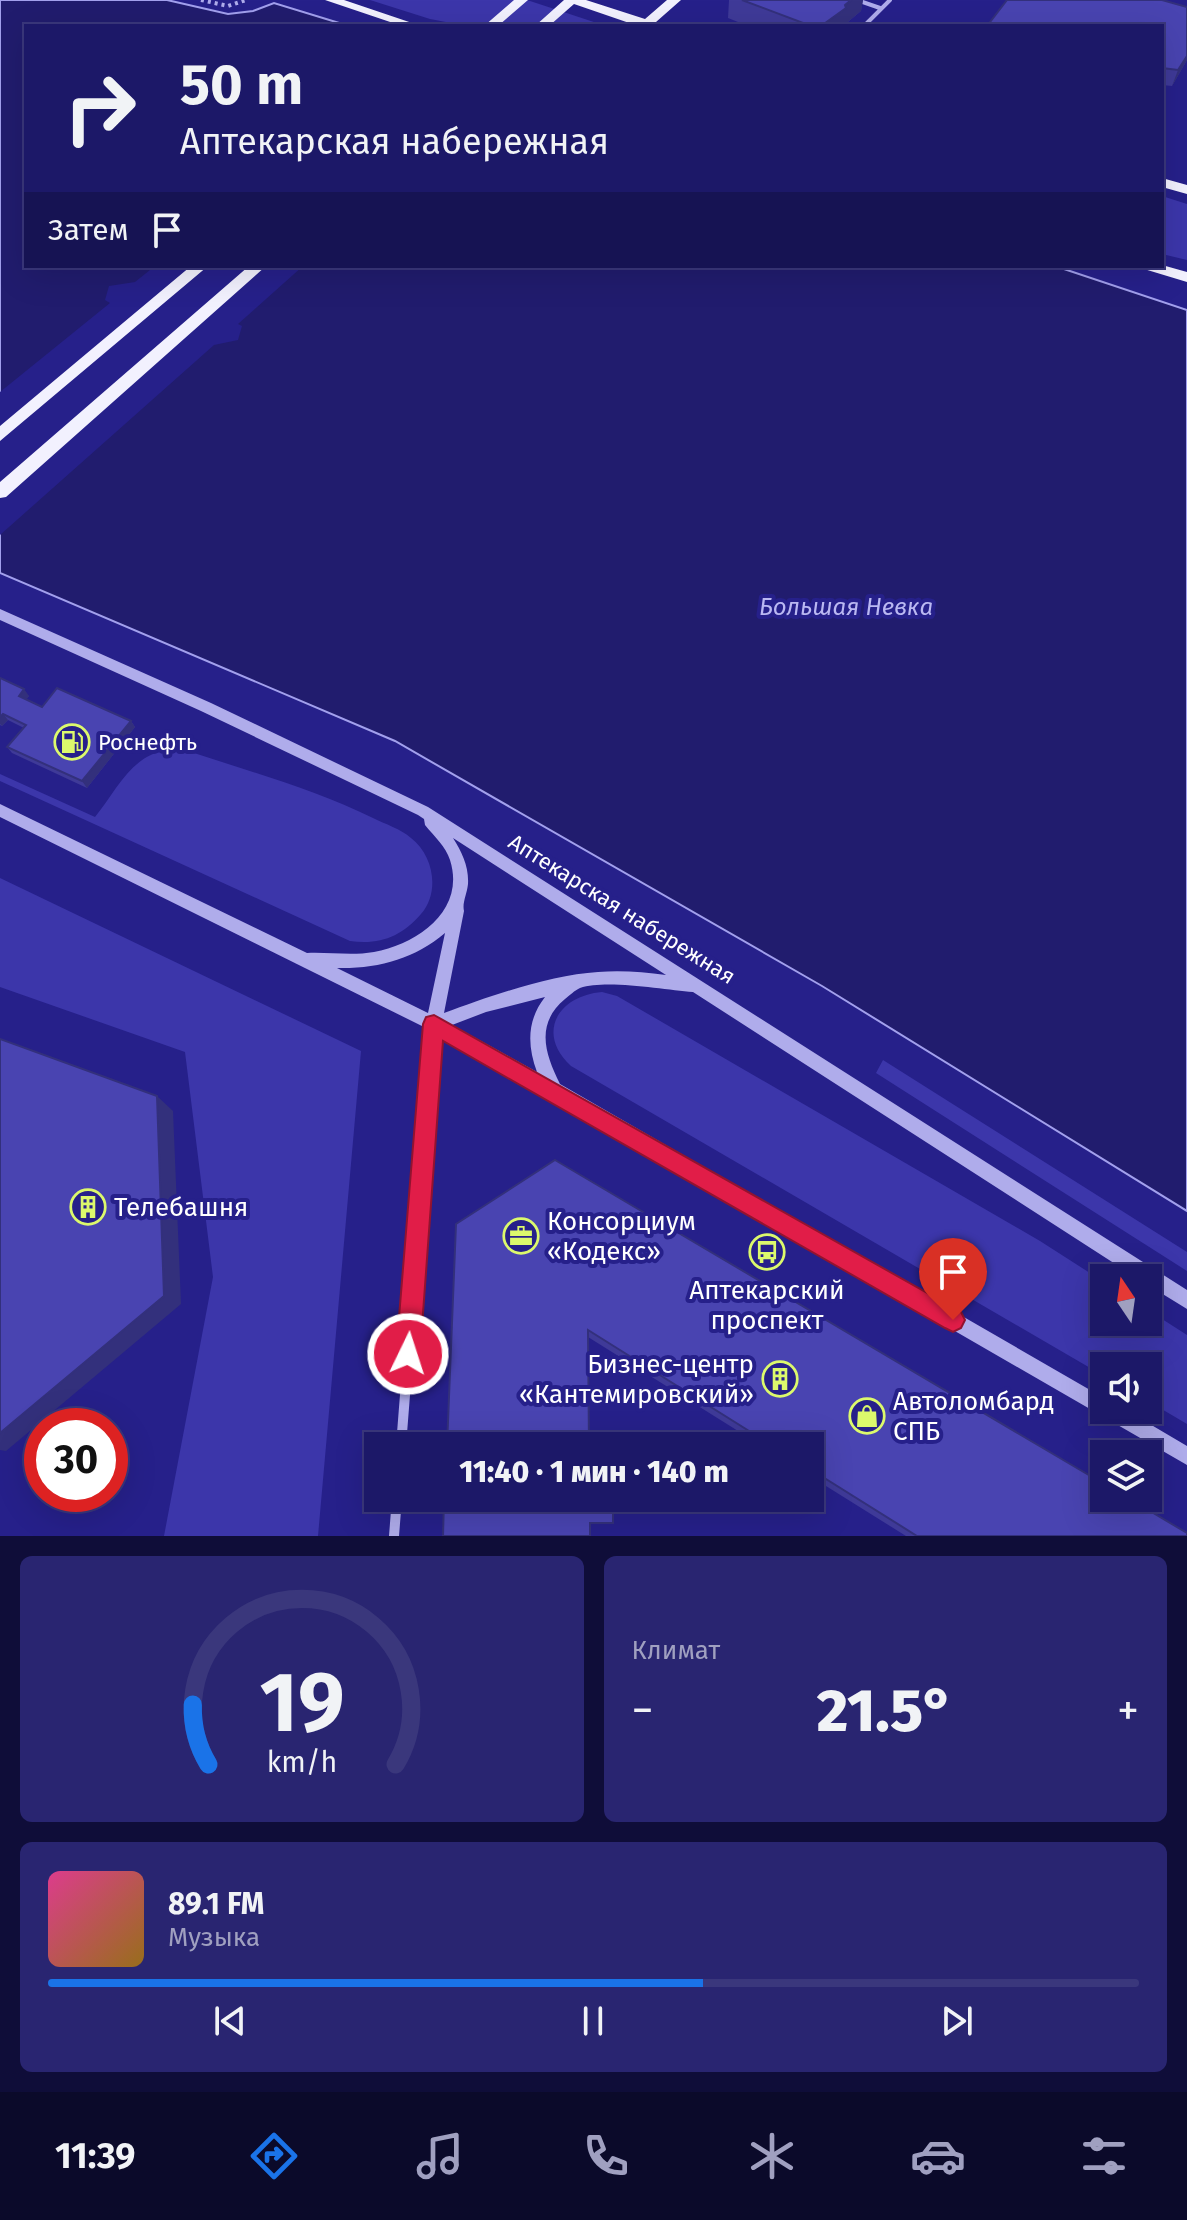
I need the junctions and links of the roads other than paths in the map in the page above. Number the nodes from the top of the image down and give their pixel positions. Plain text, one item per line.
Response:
1 (331, 0) edge
2 (522, 0) edge
3 (572, 0) edge
4 (675, 0) edge
5 (857, 0) edge
6 (890, 0) edge
7 (880, 8) junction
8 (409, 24) edge
9 (492, 24) edge
10 (543, 24) edge
11 (646, 24) edge
12 (650, 24) edge
13 (866, 24) edge
14 (1164, 183) edge
15 (1186, 189) edge
16 (198, 268) edge
17 (256, 268) edge
18 (1156, 268) edge
19 (1187, 277) edge
20 (0, 435) edge
21 (0, 492) edge
22 (0, 614) edge
23 (0, 810) edge
24 (423, 811) junction
25 (458, 903) junction
26 (303, 960) junction
27 (578, 981) junction
28 (697, 986) junction
29 (434, 1024) junction
30 (554, 1090) junction
31 (1187, 1300) edge
32 (1090, 1400) edge
33 (1132, 1424) edge
34 (402, 1432) edge
35 (1187, 1456) edge
36 (396, 1512) edge
37 (394, 1536) edge

1 - 8 main road
2 - 9 main road
3 - 10 main road
3 - 11 main road
4 - 12 main road
5 - 7 lane
6 - 7 lane
7 - 13 lane
14 - 15 main road
16 - 20 main road
17 - 21 main road
18 - 19 main road
22 - 24 street, Аптекарская набережная
23 - 26 street
24 - 25 street
24 - 28 street, Аптекарская набережная
25 - 26 street
25 - 29 street
26 - 29 street
27 - 28 street
27 - 29 street
27 - 30 street
28 - 31 street, Аптекарская набережная
29 - 30 street
29 - 34 street
30 - 32 street
33 - 35 street
36 - 37 street

